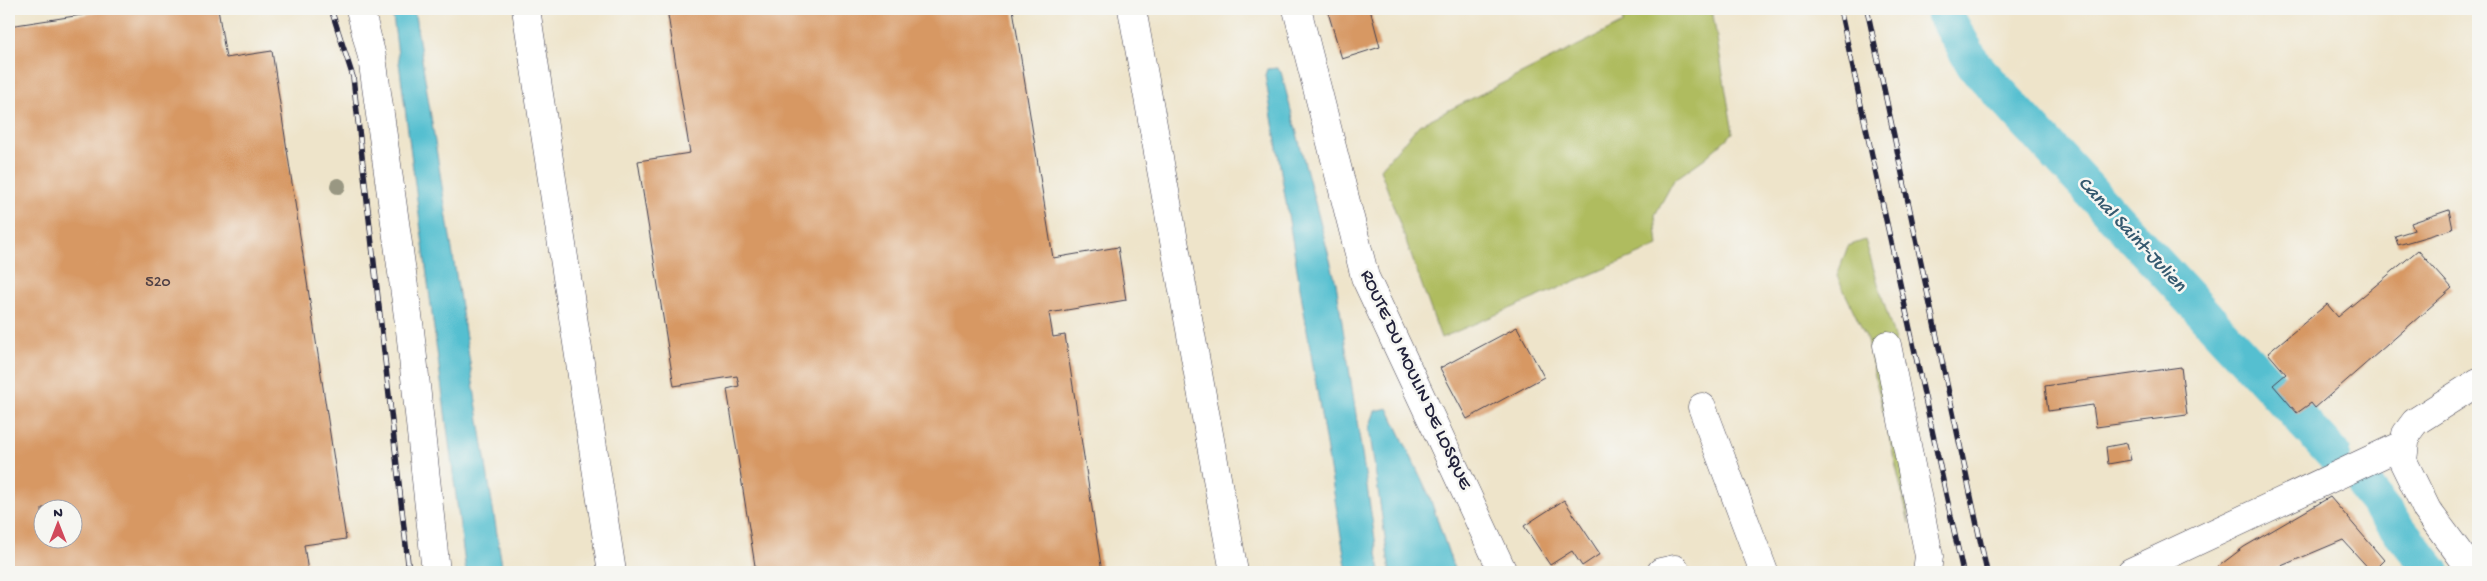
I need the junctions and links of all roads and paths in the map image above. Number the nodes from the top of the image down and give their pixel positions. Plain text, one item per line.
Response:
1 (360, 9) edge
2 (526, 9) edge
3 (1132, 9) edge
4 (1297, 9) edge
5 (1887, 345) dead end
6 (2478, 382) edge
7 (1702, 407) dead end
8 (2404, 444) junction
9 (436, 572) edge
10 (612, 572) edge
11 (1234, 572) edge
12 (1503, 572) edge
13 (1661, 572) edge
14 (1677, 572) edge
15 (1764, 572) edge
16 (1927, 572) edge
17 (2131, 572) edge
18 (2473, 572) edge

1 - 9 street
2 - 10 street
3 - 11 street
4 - 12 street, ROUTE DU MOULIN DE LOSQUE
5 - 16 street
6 - 8 street
7 - 15 street
8 - 17 street
8 - 18 street
13 - 14 street

